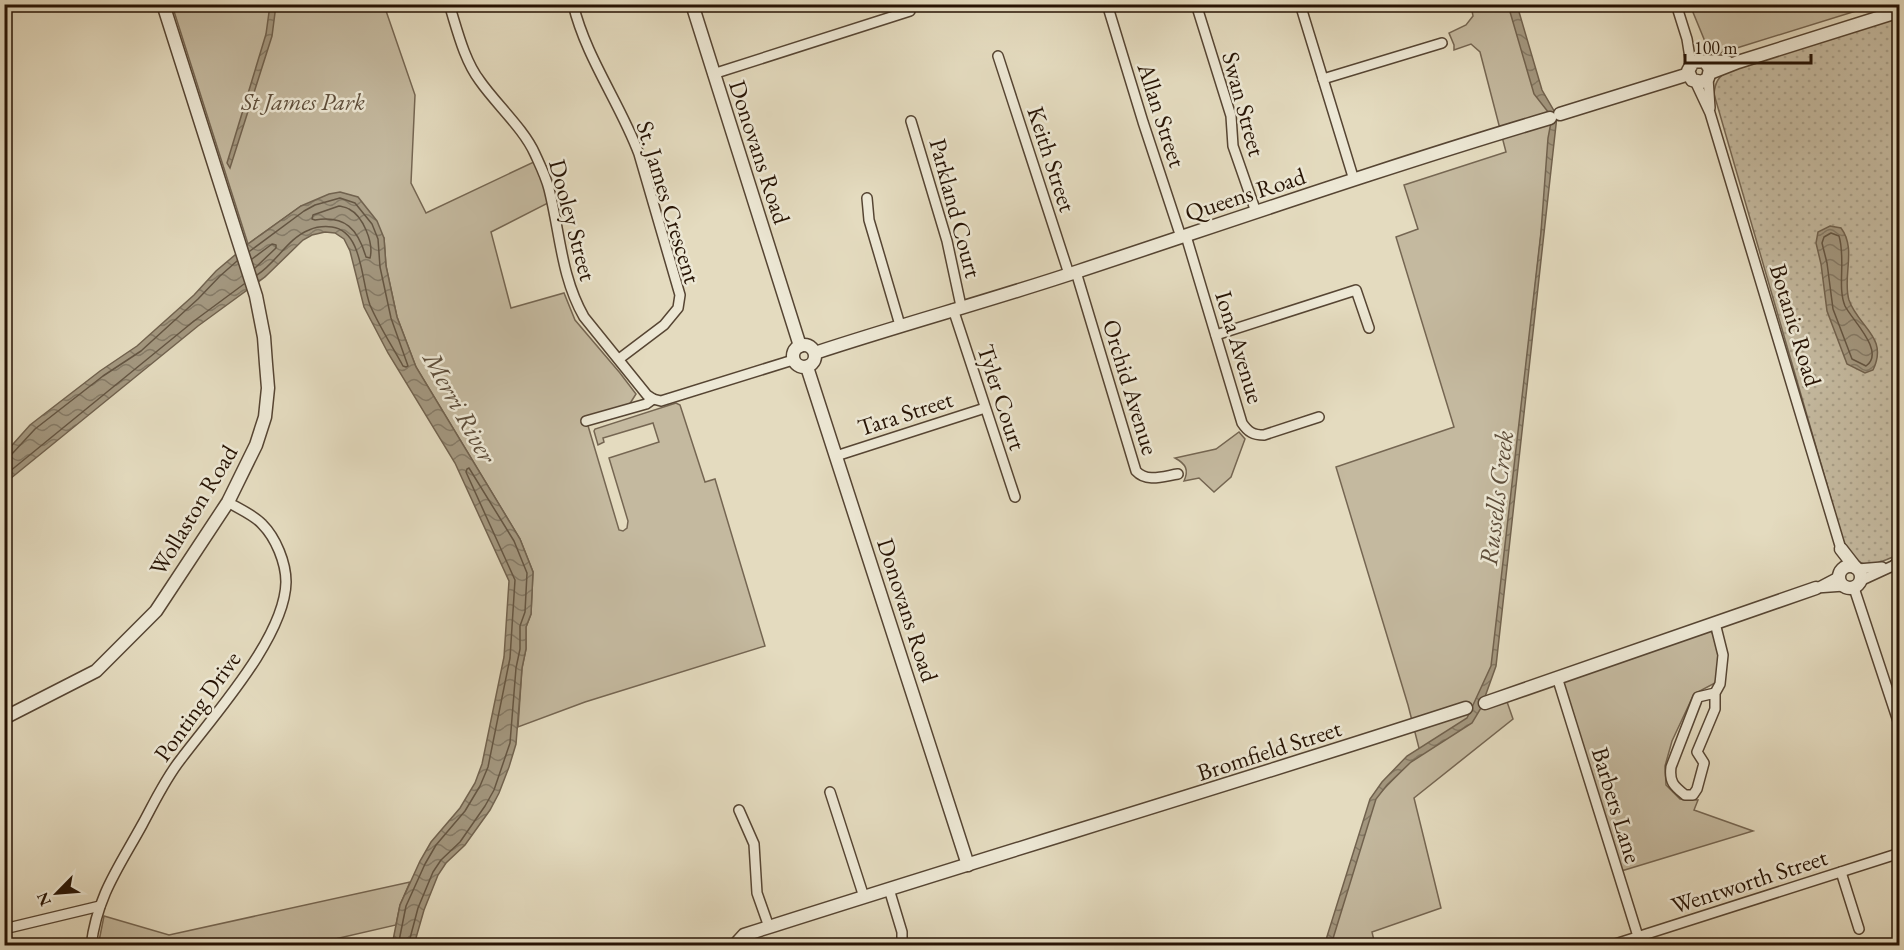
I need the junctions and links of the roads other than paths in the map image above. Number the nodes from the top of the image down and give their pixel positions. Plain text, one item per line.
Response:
1 (163, 4) edge
2 (449, 4) edge
3 (573, 4) edge
4 (692, 4) edge
5 (1107, 4) edge
6 (1196, 4) edge
7 (1300, 4) edge
8 (1676, 4) edge
9 (910, 11) dead end
10 (1899, 11) edge
11 (1442, 43) dead end
12 (998, 56) dead end
13 (1700, 70) junction
14 (713, 74) junction
15 (1323, 80) junction
16 (911, 121) dead end
17 (1354, 180) junction
18 (867, 198) dead end
19 (1256, 212) junction
20 (1183, 236) junction
21 (1072, 273) junction
22 (957, 308) junction
23 (900, 325) junction
24 (1369, 328) dead end
25 (1216, 335) junction
26 (800, 346) junction
27 (815, 353) junction
28 (619, 359) junction
29 (794, 360) junction
30 (807, 367) junction
31 (657, 400) junction
32 (985, 408) junction
33 (1319, 417) dead end
34 (586, 422) dead end
35 (836, 456) junction
36 (1178, 474) dead end
37 (1015, 496) dead end
38 (228, 502) junction
39 (1841, 549) joint
40 (1898, 564) edge
41 (1850, 577) junction
42 (1816, 588) joint
43 (1715, 623) junction
44 (1557, 677) junction
45 (1715, 693) junction
46 (1485, 703) joint
47 (1466, 708) joint
48 (4, 718) edge
49 (1899, 727) edge
50 (1679, 747) junction
51 (1697, 752) junction
52 (830, 792) dead end
53 (739, 810) dead end
54 (1899, 854) edge
55 (968, 865) junction
56 (1841, 872) junction
57 (889, 889) junction
58 (864, 897) junction
59 (100, 906) junction
60 (768, 927) junction
61 (4, 929) edge
62 (1859, 929) dead end
63 (1640, 941) edge
64 (91, 945) edge
65 (734, 945) edge
66 (902, 945) edge
67 (1609, 945) edge

1 - 38 street, Wollaston Road
2 - 28 street, Dooley Street
3 - 28 street, St. James Crescent
4 - 14 street, Donovans Road
5 - 20 street, Allan Street
6 - 19 street, Swan Street
7 - 15 street
8 - 13 street, Botanic Road
9 - 14 street
10 - 13 street, Queens Road
11 - 15 street
12 - 21 street, Keith Street
13 - 17 street, Queens Road
13 - 39 street, Botanic Road
14 - 26 street, Donovans Road
15 - 17 street
16 - 22 street, Parkland Court
17 - 19 street, Queens Road
18 - 23 street
19 - 20 street, Queens Road
20 - 21 street, Queens Road
20 - 25 street, Iona Avenue
21 - 22 street, Queens Road
21 - 36 street, Orchid Avenue
22 - 23 street, Queens Road
22 - 32 street, Tyler Court
23 - 27 street, Queens Road
24 - 25 street
25 - 33 street, Iona Avenue
26 - 27 street
26 - 29 street
27 - 30 street
28 - 31 street, Dooley Street
29 - 30 street
29 - 31 street
30 - 35 street, Donovans Road
31 - 34 street
32 - 35 street, Tara Street
32 - 37 street, Tyler Court
35 - 55 street, Donovans Road
38 - 48 street, Wollaston Road
38 - 59 street, Ponting Drive
39 - 41 street, Botanic Road
40 - 41 street, Bromfield Street
41 - 42 street, Bromfield Street
41 - 49 street, Botanic Road
42 - 43 street, Bromfield Street
43 - 44 street, Bromfield Street
43 - 45 street
44 - 46 street, Bromfield Street
44 - 63 street, Barbers Lane
45 - 50 street
45 - 51 street
46 - 47 street, Bromfield Street
47 - 55 street, Bromfield Street
50 - 51 street
50 - 51 street
52 - 58 street
53 - 60 street
54 - 56 street, Wentworth Street
55 - 57 street, Bromfield Street
56 - 62 street
56 - 63 street, Wentworth Street
57 - 58 street, Bromfield Street
57 - 66 street
58 - 60 street, Bromfield Street
59 - 61 street
59 - 64 street, Ponting Drive
60 - 65 street, Bromfield Street
63 - 67 street, Wentworth Street

